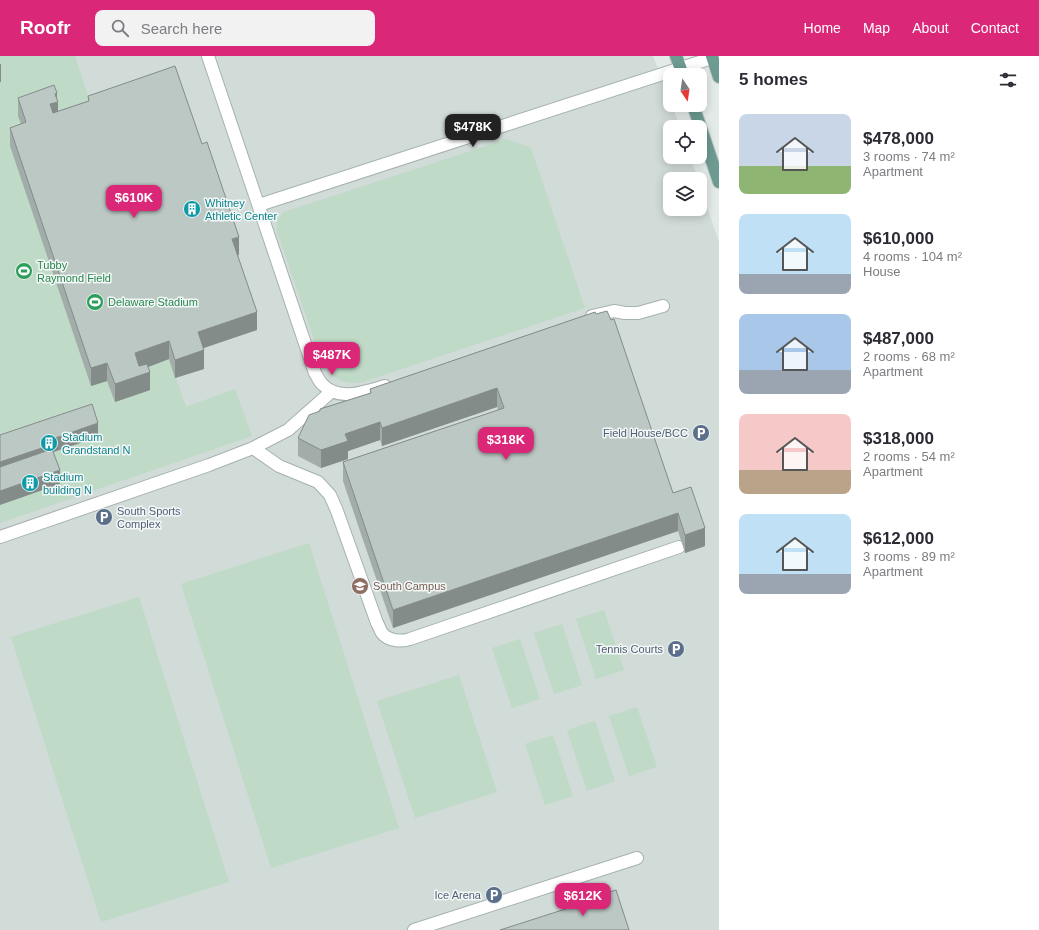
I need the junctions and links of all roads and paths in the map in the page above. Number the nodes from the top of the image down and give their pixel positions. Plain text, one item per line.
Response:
1 (208, 56) edge
2 (676, 56) edge
3 (714, 57) edge
4 (680, 68) edge
5 (691, 68) edge
6 (719, 77) edge
7 (663, 78) edge
8 (695, 112) edge
9 (719, 182) edge
10 (259, 205) junction
11 (663, 306) dead end
12 (580, 321) edge
13 (399, 381) edge
14 (332, 391) junction
15 (253, 448) junction
16 (0, 537) edge
17 (679, 547) dead end
18 (637, 858) dead end
19 (414, 930) edge

1 - 10 street
2 - 4 main road
3 - 5 street
3 - 6 main road
7 - 10 street
8 - 9 main road
10 - 14 street
11 - 12 street
13 - 14 street
14 - 15 street
15 - 16 street
15 - 17 street
18 - 19 street

